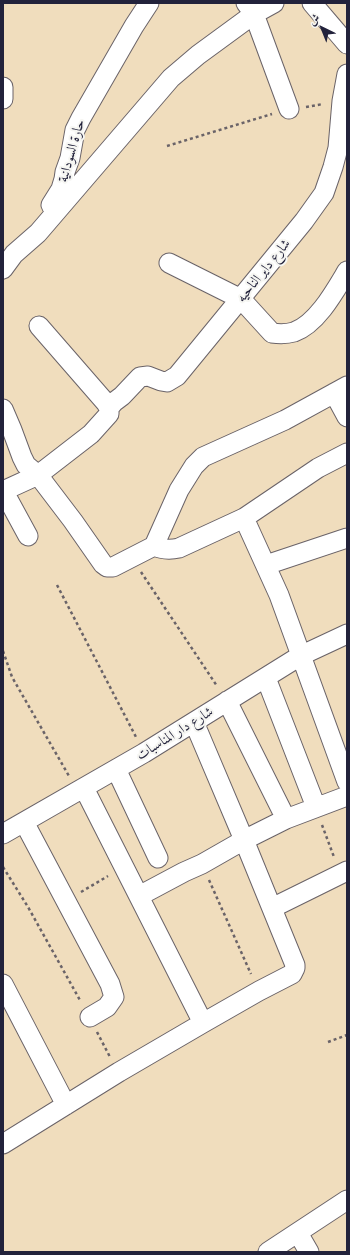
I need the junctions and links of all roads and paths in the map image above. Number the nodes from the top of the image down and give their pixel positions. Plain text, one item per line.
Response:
1 (149, 3) edge
2 (274, 3) edge
3 (312, 3) edge
4 (250, 9) edge
5 (347, 44) edge
6 (347, 74) edge
7 (3, 87) edge
8 (3, 99) edge
9 (342, 101) junction
10 (289, 109) junction
11 (167, 146) dead end
12 (7, 256) edge
13 (170, 262) dead end
14 (347, 271) edge
15 (241, 299) junction
16 (39, 326) dead end
17 (340, 390) edge
18 (109, 408) junction
19 (3, 410) edge
20 (347, 417) edge
21 (347, 453) edge
22 (38, 475) junction
23 (3, 491) edge
24 (244, 518) junction
25 (28, 536) dead end
26 (347, 538) edge
27 (154, 546) junction
28 (132, 558) junction
29 (266, 565) junction
30 (57, 585) dead end
31 (347, 634) edge
32 (3, 651) edge
33 (300, 656) junction
34 (266, 678) junction
35 (227, 702) junction
36 (194, 722) junction
37 (144, 753) junction
38 (116, 769) junction
39 (346, 777) edge
40 (81, 789) junction
41 (347, 796) edge
42 (316, 807) junction
43 (286, 819) junction
44 (24, 822) junction
45 (4, 830) edge
46 (244, 840) junction
47 (158, 858) dead end
48 (202, 864) junction
49 (3, 867) edge
50 (124, 868) junction
51 (344, 872) edge
52 (139, 896) junction
53 (65, 900) junction
54 (272, 908) junction
55 (3, 984) edge
56 (259, 991) junction
57 (90, 1017) junction
58 (203, 1023) junction
59 (347, 1035) edge
60 (328, 1042) dead end
61 (120, 1072) junction
62 (66, 1105) junction
63 (3, 1144) edge
64 (347, 1200) edge
65 (298, 1233) junction
66 (268, 1252) edge
67 (309, 1252) edge

1 - 12 street, حارة السودانية
2 - 4 street
3 - 5 street
4 - 10 street
4 - 12 street
6 - 9 street, شارع داير الناحيه
7 - 8 street
9 - 10 path
9 - 15 street, شارع داير الناحيه
10 - 11 path
13 - 15 street
14 - 15 street
15 - 18 street, شارع داير الناحيه
16 - 18 street
17 - 20 street
17 - 27 street
18 - 22 street
19 - 22 street
21 - 24 street
22 - 23 street
22 - 28 street
23 - 25 street
24 - 27 street
24 - 29 street
26 - 29 street
27 - 28 street
28 - 35 path
29 - 33 street
30 - 37 path
31 - 33 street, شارع دار المناسبات
32 - 40 path
33 - 34 street, شارع دار المناسبات
33 - 39 street
34 - 35 street, شارع دار المناسبات
34 - 42 street
35 - 36 street, شارع دار المناسبات
35 - 43 street
36 - 37 street, شارع دار المناسبات
36 - 46 street
37 - 38 street, شارع دار المناسبات
38 - 40 street, شارع دار المناسبات
38 - 47 street
40 - 44 street, شارع دار المناسبات
40 - 50 street
41 - 42 street
42 - 43 street
42 - 51 path
43 - 46 street
44 - 45 street, شارع دار المناسبات
44 - 53 street
46 - 48 street
46 - 54 street
48 - 52 street
48 - 56 path
49 - 57 path
50 - 52 street
50 - 53 path
51 - 54 street
52 - 58 street
53 - 57 street
54 - 56 street
55 - 62 street
56 - 58 street
57 - 61 path
58 - 61 street
59 - 60 path
61 - 62 street
62 - 63 street
64 - 65 street
65 - 66 street
65 - 67 street

